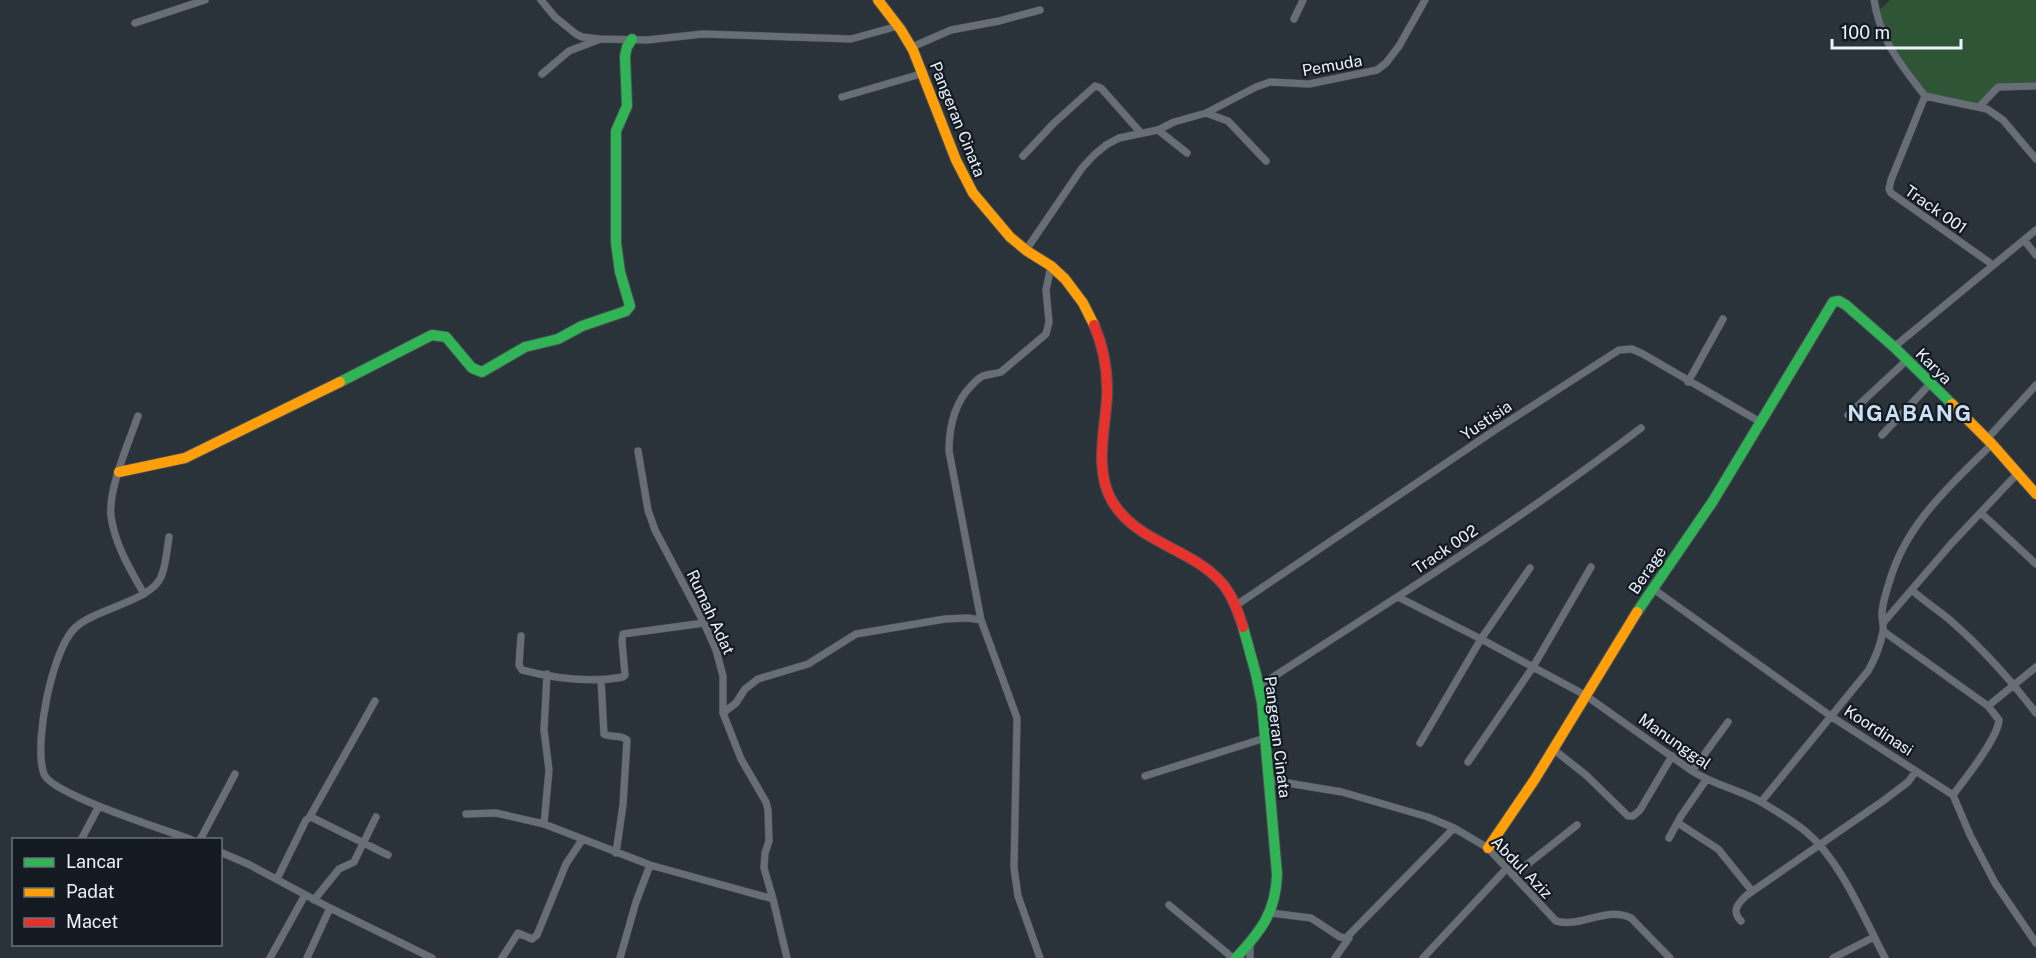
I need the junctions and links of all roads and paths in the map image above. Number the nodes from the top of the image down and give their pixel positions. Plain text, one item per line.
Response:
1 (205, 0) edge
2 (541, 0) edge
3 (878, 0) edge
4 (1304, 0) edge
5 (1425, 0) edge
6 (1874, 0) edge
7 (1040, 10) dead end
8 (1294, 19) dead end
9 (135, 23) dead end
10 (898, 26) junction
11 (600, 39) junction
12 (632, 39) junction
13 (912, 47) junction
14 (924, 73) junction
15 (542, 74) dead end
16 (2036, 86) edge
17 (1924, 96) junction
18 (842, 97) dead end
19 (1980, 106) junction
20 (1206, 113) junction
21 (1158, 130) junction
22 (1141, 133) junction
23 (1187, 153) dead end
24 (1023, 156) dead end
25 (2036, 159) edge
26 (1266, 161) dead end
27 (2036, 230) edge
28 (2024, 240) junction
29 (1026, 250) junction
30 (2036, 255) edge
31 (1993, 264) junction
32 (1051, 266) junction
33 (1829, 307) joint
34 (1723, 319) dead end
35 (1894, 347) junction
36 (1907, 360) junction
37 (1688, 382) junction
38 (1930, 384) junction
39 (2036, 385) edge
40 (1848, 415) dead end
41 (138, 416) dead end
42 (1762, 423) junction
43 (1641, 428) dead end
44 (1882, 435) dead end
45 (1989, 442) junction
46 (638, 450) dead end
47 (119, 472) junction
48 (2017, 474) junction
49 (2036, 494) edge
50 (1981, 513) junction
51 (169, 537) dead end
52 (2036, 564) edge
53 (1591, 567) dead end
54 (1530, 568) dead end
55 (1652, 588) junction
56 (1913, 591) junction
57 (144, 594) junction
58 (1398, 597) junction
59 (1235, 606) junction
60 (981, 620) junction
61 (704, 623) junction
62 (1883, 627) junction
63 (521, 636) dead end
64 (1481, 639) junction
65 (1533, 667) junction
66 (2036, 667) edge
67 (548, 674) junction
68 (601, 680) junction
69 (2014, 684) junction
70 (1258, 686) junction
71 (1585, 695) junction
72 (375, 701) dead end
73 (1988, 706) junction
74 (723, 713) junction
75 (2036, 713) edge
76 (1832, 717) junction
77 (1728, 722) dead end
78 (1265, 738) junction
79 (1420, 743) dead end
80 (1553, 749) junction
81 (1672, 756) junction
82 (1468, 762) dead end
83 (1692, 771) junction
84 (1916, 771) junction
85 (235, 774) dead end
86 (1145, 776) dead end
87 (1269, 780) junction
88 (1706, 780) junction
89 (1953, 795) junction
90 (1761, 802) junction
91 (99, 806) junction
92 (466, 814) dead end
93 (376, 817) dead end
94 (309, 818) junction
95 (1677, 823) junction
96 (544, 824) junction
97 (1577, 825) dead end
98 (1454, 828) junction
99 (82, 838) edge
100 (187, 838) edge
101 (201, 838) edge
102 (1669, 838) dead end
103 (582, 840) junction
104 (364, 843) junction
105 (1818, 844) junction
106 (1488, 848) junction
107 (222, 853) edge
108 (616, 853) junction
109 (388, 855) dead end
110 (650, 865) junction
111 (1507, 868) junction
112 (1514, 874) junction
113 (277, 879) junction
114 (1752, 891) junction
115 (305, 895) junction
116 (773, 899) junction
117 (314, 900) junction
118 (1169, 905) dead end
119 (330, 908) junction
120 (1270, 914) junction
121 (1741, 921) dead end
122 (1351, 935) junction
123 (1874, 937) junction
124 (1250, 943) junction
125 (2036, 943) edge
126 (270, 958) edge
127 (307, 958) edge
128 (432, 958) edge
129 (502, 958) edge
130 (620, 958) edge
131 (787, 958) edge
132 (1040, 958) edge
133 (1235, 958) edge
134 (1250, 958) edge
135 (1335, 958) edge
136 (1423, 958) edge
137 (1670, 958) edge
138 (1833, 958) edge
139 (1885, 958) edge

1 - 9 street
2 - 11 street
3 - 10 street, Pangeran Cinata
4 - 8 street
5 - 20 street, Pemuda
6 - 17 street
7 - 13 street
10 - 12 street
10 - 13 street, Pangeran Cinata
11 - 12 street
11 - 15 street
12 - 47 street
13 - 14 street, Pangeran Cinata
14 - 18 street
14 - 29 street, Pangeran Cinata
16 - 19 street
17 - 19 street
17 - 31 street, Track 001
19 - 25 street
20 - 21 street
20 - 26 street
21 - 22 street
21 - 23 street
22 - 24 street
22 - 29 street
27 - 28 street
28 - 30 street
28 - 31 street
29 - 32 street, Pangeran Cinata
31 - 35 street
32 - 59 street, Pangeran Cinata
32 - 60 street
33 - 35 street, Karya
33 - 42 street, Berage
34 - 37 street
35 - 36 street, Karya
36 - 38 street, Karya
36 - 40 street
37 - 42 street, Yustisia
37 - 59 street, Yustisia
38 - 44 street
38 - 45 street, Karya
39 - 45 street
41 - 47 street
42 - 55 street, Berage
43 - 58 street, Track 002
45 - 48 street, Karya
45 - 62 street
46 - 61 street, Rumah Adat
47 - 57 street
48 - 49 street, Karya
48 - 50 street
50 - 52 street
50 - 56 street
51 - 57 street
53 - 65 street
54 - 64 street
55 - 71 street, Berage
55 - 76 street, Koordinasi
56 - 62 street
56 - 69 street
57 - 91 street
58 - 64 street, Manunggal
58 - 70 street, Track 002
59 - 70 street, Pangeran Cinata
60 - 74 street
60 - 132 street
61 - 68 street
61 - 74 street, Rumah Adat
62 - 73 street
62 - 76 street
63 - 67 street
64 - 65 street, Manunggal
64 - 79 street
65 - 71 street, Manunggal
65 - 82 street
66 - 69 street
67 - 68 street
67 - 96 street
68 - 108 street
69 - 73 street
69 - 75 street
70 - 78 street, Pangeran Cinata
71 - 80 street, Berage
71 - 81 street, Manunggal
72 - 94 street
73 - 89 street
74 - 116 street, Rumah Adat
76 - 84 street, Koordinasi
76 - 90 street
77 - 83 street
78 - 86 street
78 - 87 street, Pangeran Cinata
80 - 81 street
80 - 106 street, Berage
81 - 83 street, Manunggal
83 - 88 street, Manunggal
84 - 89 street, Koordinasi
84 - 105 street
85 - 101 street
87 - 98 street, Abdul Aziz
87 - 120 street, Pangeran Cinata
88 - 90 street, Manunggal
88 - 95 street
89 - 125 street
90 - 105 street, Manunggal
91 - 99 street
91 - 100 street
92 - 96 street
93 - 104 street
94 - 104 street
94 - 113 street
95 - 102 street
95 - 114 street
96 - 103 street
97 - 112 street
98 - 106 street, Abdul Aziz
98 - 122 street
103 - 108 street
103 - 129 street
104 - 109 street
104 - 117 street
105 - 114 street
105 - 123 street, Manunggal
106 - 111 street, Abdul Aziz
107 - 113 street
108 - 110 street
110 - 116 street
110 - 130 street
111 - 112 street, Abdul Aziz
111 - 136 street
112 - 137 street, Abdul Aziz
113 - 115 street
114 - 121 street
115 - 117 street
115 - 126 street
116 - 131 street, Rumah Adat
117 - 119 street
118 - 133 street
119 - 127 street
119 - 128 street
120 - 122 street
120 - 124 street, Pangeran Cinata
122 - 135 street
123 - 138 street
123 - 139 street, Manunggal
124 - 133 street, Pangeran Cinata
124 - 134 street

